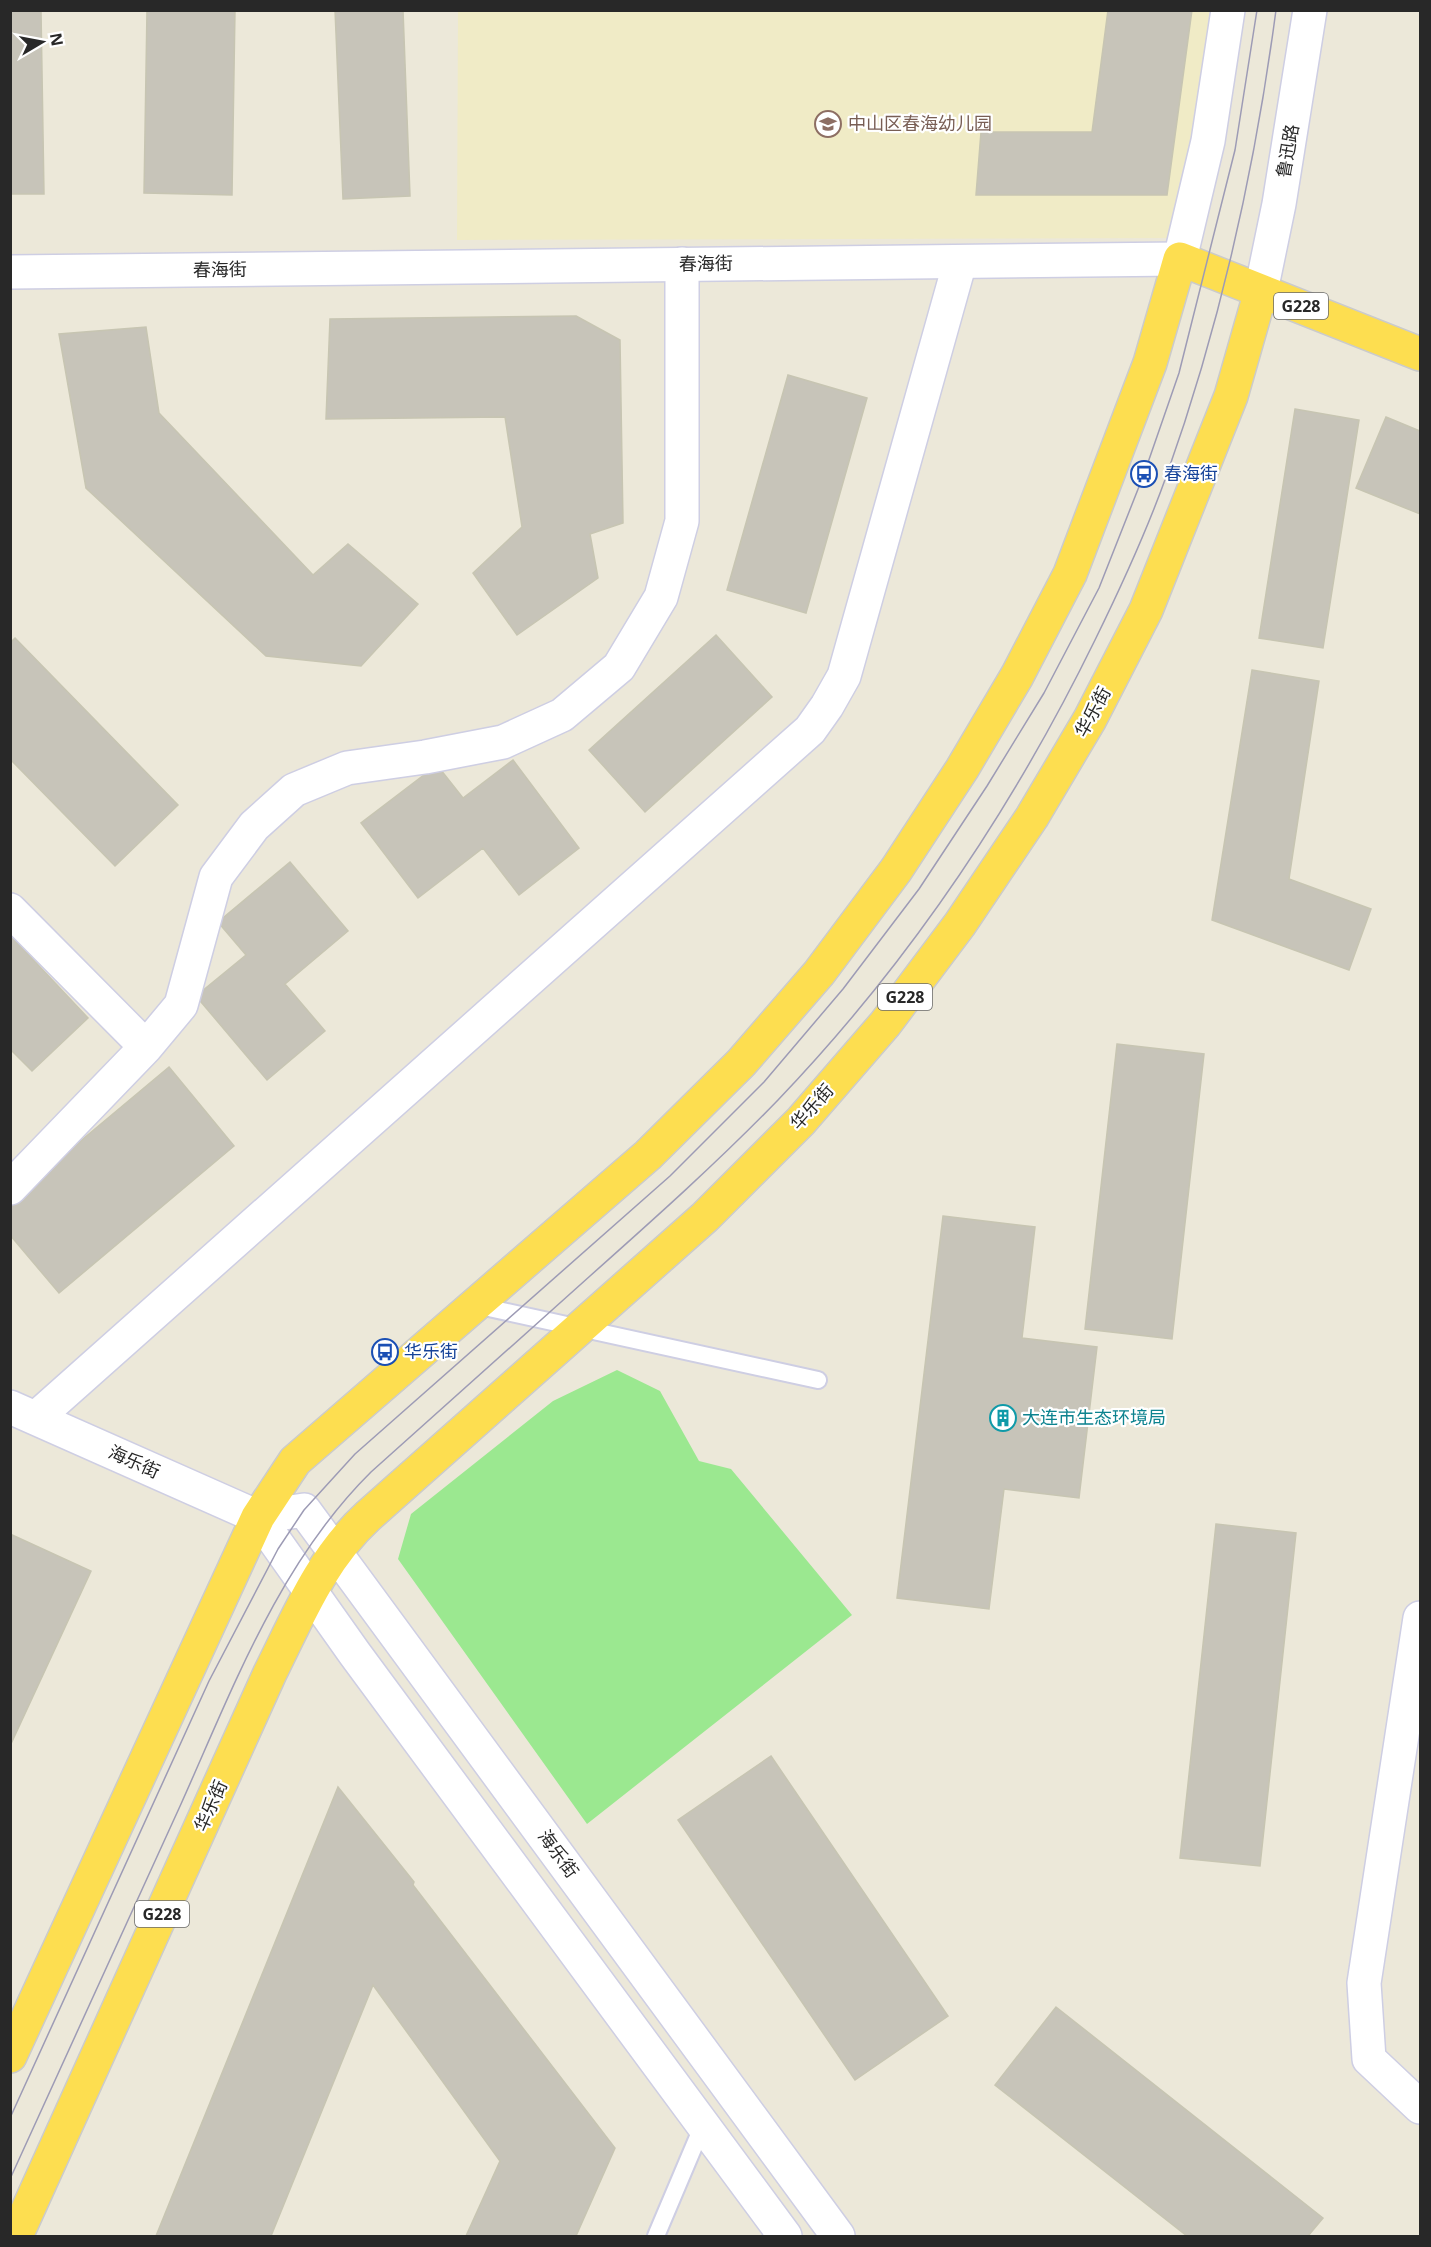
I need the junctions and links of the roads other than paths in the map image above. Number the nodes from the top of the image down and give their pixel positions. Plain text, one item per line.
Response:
1 (1228, 10) edge
2 (1310, 10) edge
3 (1180, 259) junction
4 (960, 261) junction
5 (682, 264) junction
6 (10, 272) edge
7 (1260, 291) junction
8 (1420, 354) edge
9 (10, 910) edge
10 (146, 1047) junction
11 (10, 1188) edge
12 (475, 1305) junction
13 (580, 1327) junction
14 (818, 1380) dead end
15 (23, 1412) edge
16 (258, 1517) junction
17 (334, 1551) junction
18 (310, 1592) junction
19 (1420, 1618) edge
20 (10, 2056) edge
21 (1420, 2107) edge
22 (703, 2125) junction
23 (16, 2236) edge
24 (656, 2236) edge
25 (785, 2236) edge
26 (838, 2236) edge

1 - 3 street
2 - 7 street, 鲁迅路
3 - 4 street, 春海街
3 - 7 highway, 春海街 / G228
3 - 12 highway
4 - 5 street, 春海街
4 - 15 street
5 - 6 street, 春海街
5 - 10 street
7 - 8 highway, 春海街 / G228
7 - 13 highway, 华乐街 / G228
9 - 10 street
10 - 11 street
12 - 13 lane
12 - 16 highway
13 - 14 lane
13 - 17 highway, 华乐街 / G228
15 - 16 street, 海乐街
16 - 17 street, 海乐街
16 - 18 street
16 - 20 highway
17 - 18 highway, 华乐街 / G228
17 - 26 street, 海乐街
18 - 22 street
18 - 23 highway, 华乐街 / G228
19 - 21 street
22 - 24 lane
22 - 25 street

